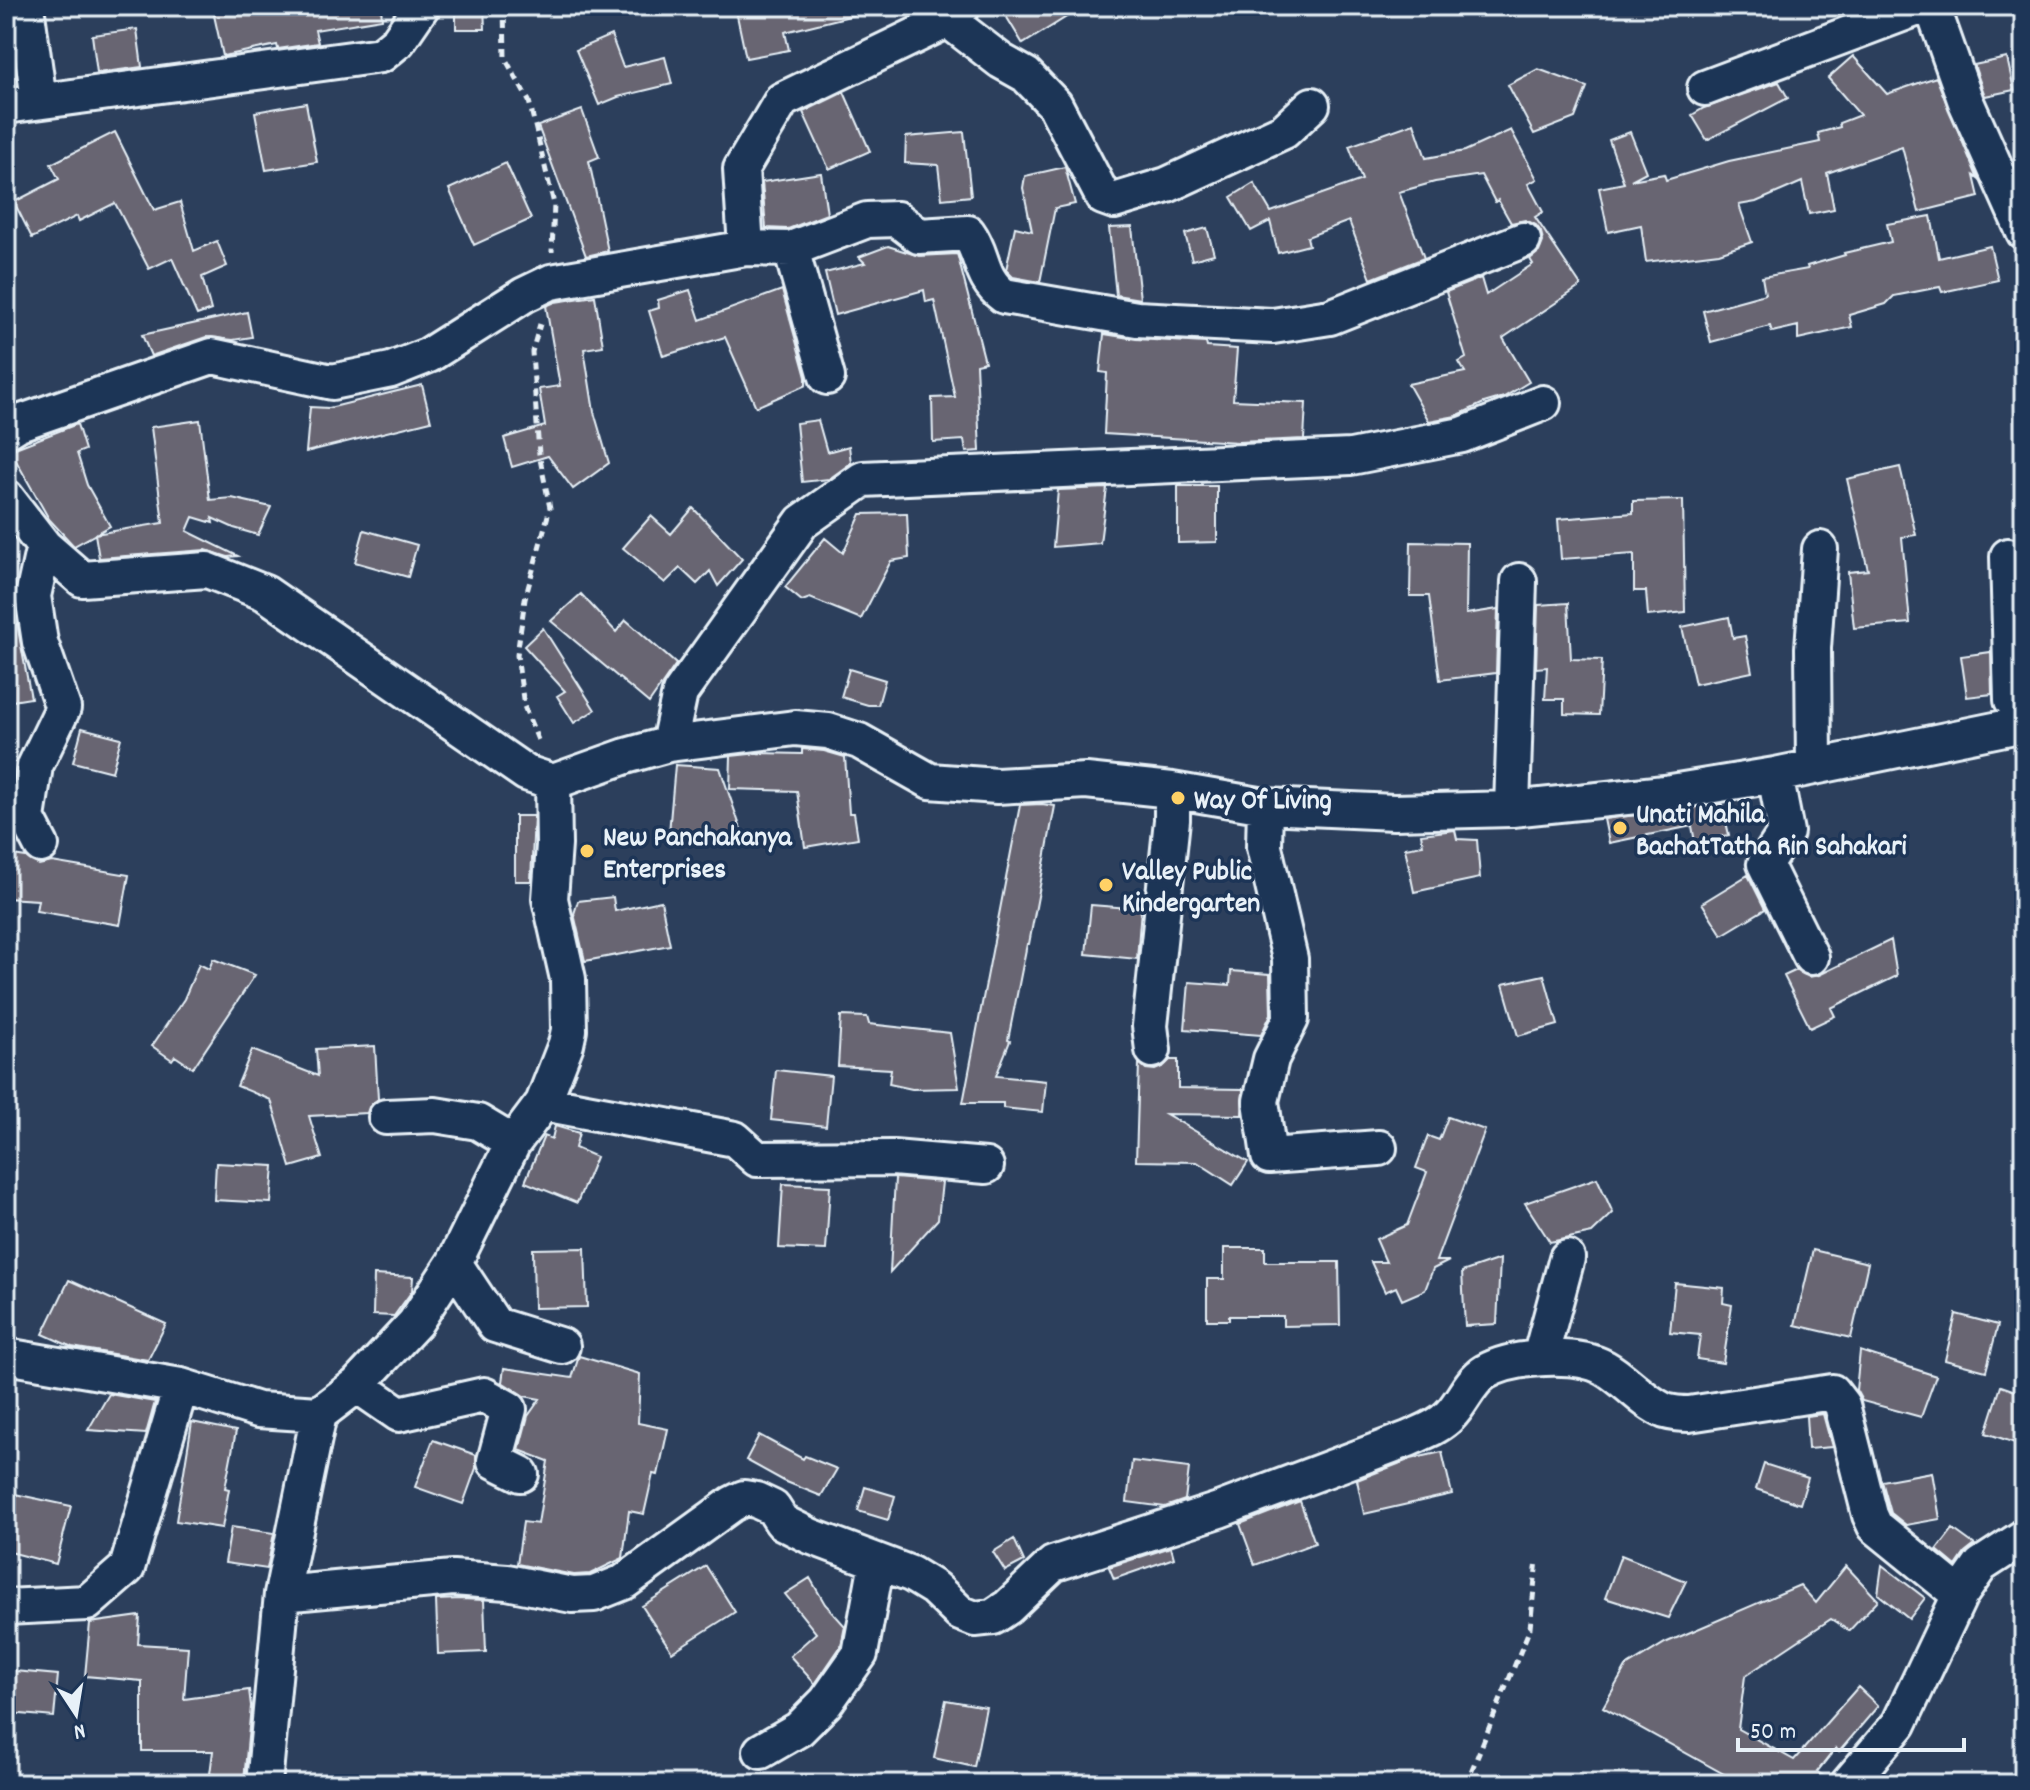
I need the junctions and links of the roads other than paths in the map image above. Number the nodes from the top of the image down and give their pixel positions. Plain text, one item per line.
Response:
1 (26, 6) edge
2 (422, 6) edge
3 (1923, 6) edge
4 (1932, 6) edge
5 (955, 13) edge
6 (1705, 88) dead end
7 (39, 100) junction
8 (1312, 105) dead end
9 (6, 106) edge
10 (2024, 232) edge
11 (1523, 240) dead end
12 (746, 248) junction
13 (791, 249) junction
14 (827, 377) dead end
15 (1543, 403) dead end
16 (6, 431) edge
17 (6, 497) edge
18 (44, 546) junction
19 (1820, 549) dead end
20 (2008, 556) dead end
21 (1519, 581) dead end
22 (2024, 714) edge
23 (2024, 724) edge
24 (669, 744) junction
25 (1814, 767) junction
26 (1775, 775) junction
27 (553, 782) junction
28 (1172, 790) junction
29 (1265, 806) junction
30 (1512, 809) junction
31 (41, 845) dead end
32 (1811, 957) dead end
33 (1153, 1050) dead end
34 (543, 1103) junction
35 (386, 1117) dead end
36 (513, 1143) junction
37 (1379, 1148) dead end
38 (986, 1166) dead end
39 (1567, 1258) dead end
40 (454, 1263) junction
41 (562, 1346) dead end
42 (6, 1356) edge
43 (1540, 1358) junction
44 (357, 1385) junction
45 (181, 1386) junction
46 (319, 1414) junction
47 (521, 1474) dead end
48 (2024, 1537) edge
49 (877, 1562) junction
50 (282, 1594) junction
51 (1960, 1595) junction
52 (6, 1607) edge
53 (761, 1751) dead end
54 (264, 1784) edge
55 (1848, 1784) edge

1 - 7 street
2 - 7 street
3 - 6 street
4 - 10 street
5 - 8 street
5 - 12 street
7 - 9 street
11 - 13 street
12 - 13 street
12 - 16 street
13 - 14 street
15 - 24 street
17 - 18 street
18 - 27 street
18 - 31 street
19 - 25 street
20 - 22 street
21 - 30 street
23 - 25 street
24 - 27 street
24 - 28 street
25 - 26 street
26 - 30 street
26 - 32 street
27 - 34 street
28 - 29 street
28 - 33 street
29 - 30 street
29 - 37 street
34 - 36 street
34 - 38 street
35 - 36 street
36 - 40 street
39 - 43 street
40 - 41 street
40 - 44 street
42 - 45 street
43 - 49 street
43 - 51 street
44 - 46 street
44 - 47 street
45 - 46 street
45 - 52 street
46 - 50 street
48 - 51 street
49 - 50 street
49 - 53 street
50 - 54 street
51 - 55 street

